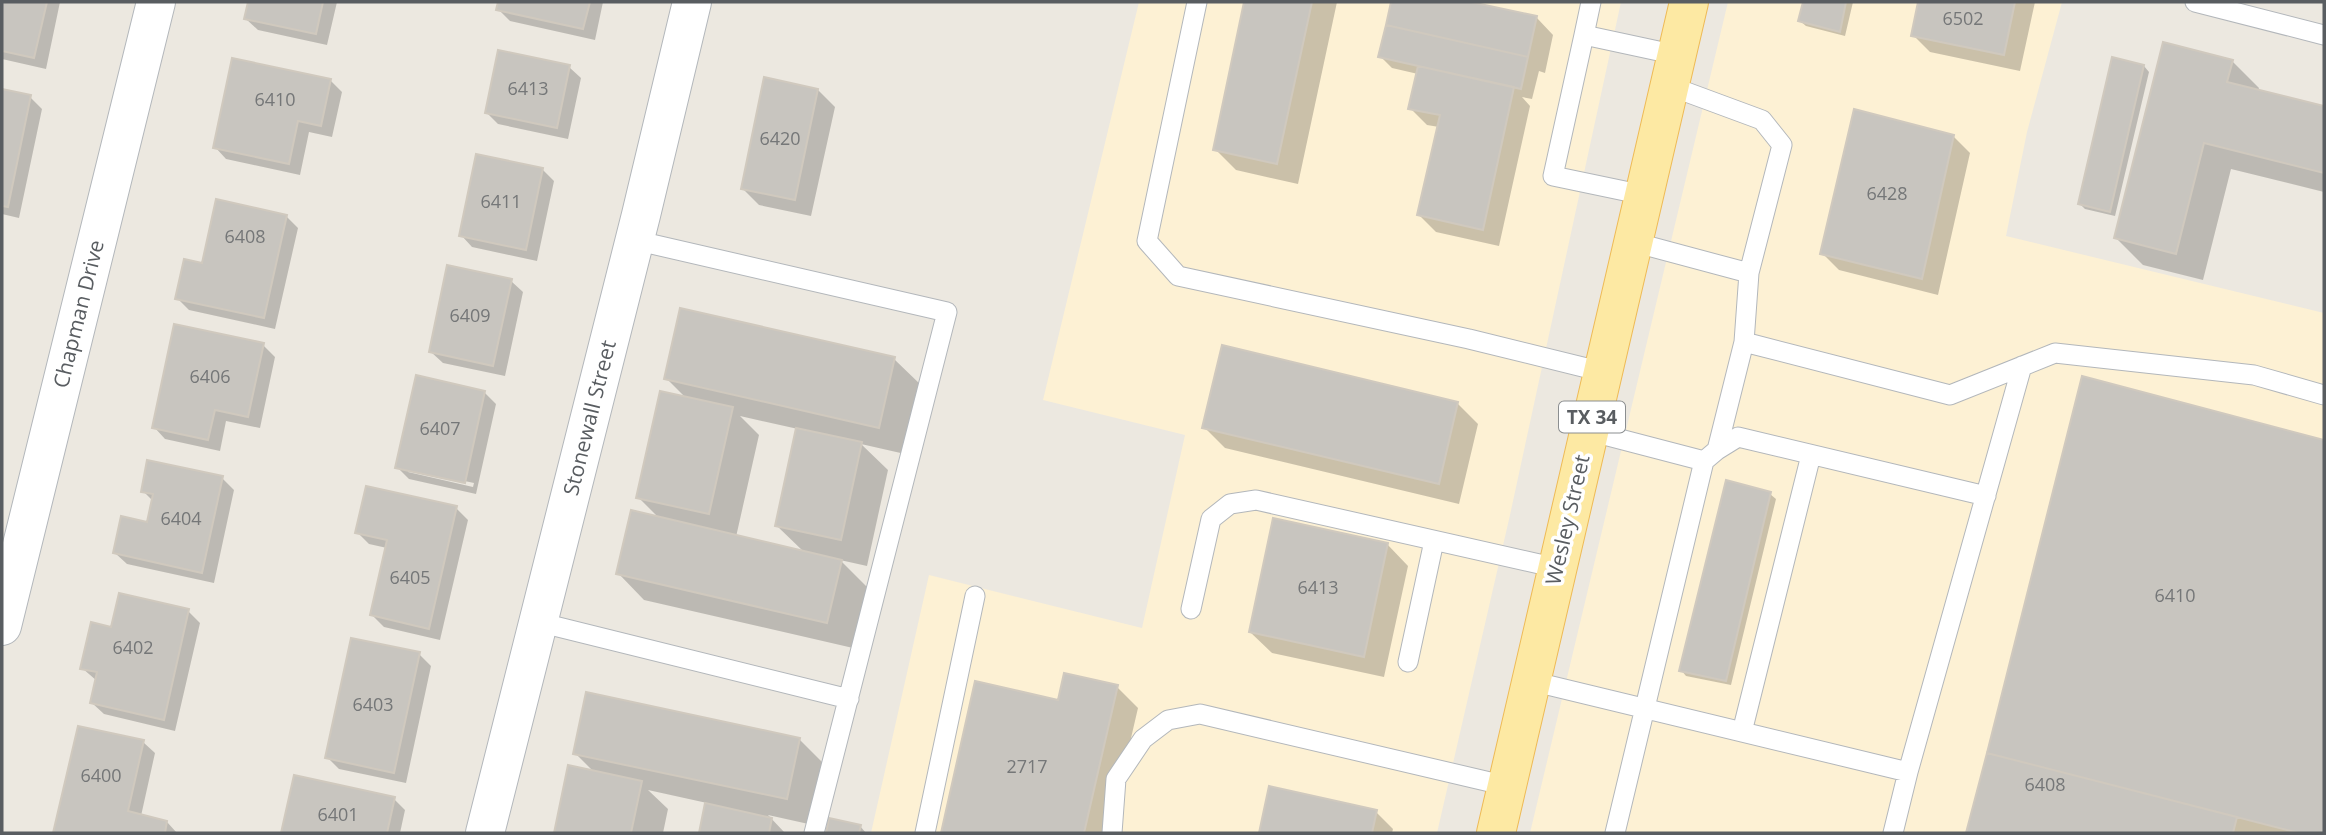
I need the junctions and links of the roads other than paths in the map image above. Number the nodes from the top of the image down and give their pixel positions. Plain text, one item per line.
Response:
1 (156, 2) edge
2 (692, 2) edge
3 (1197, 2) edge
4 (1591, 2) edge
5 (1689, 2) edge
6 (2195, 2) edge
7 (1584, 35) junction
8 (2324, 35) edge
9 (1673, 70) junction
10 (1644, 195) junction
11 (635, 240) junction
12 (1633, 242) junction
13 (1749, 273) junction
14 (1744, 342) junction
15 (2022, 366) junction
16 (1603, 372) junction
17 (2324, 395) edge
18 (1589, 431) junction
19 (1711, 455) junction
20 (1811, 455) junction
21 (1986, 496) junction
22 (1434, 541) junction
23 (1557, 568) junction
24 (975, 596) dead end
25 (1191, 609) dead end
26 (538, 622) junction
27 (2, 626) edge
28 (1408, 662) dead end
29 (1531, 681) junction
30 (849, 699) junction
31 (1644, 709) junction
32 (1742, 733) junction
33 (1908, 772) junction
34 (1507, 786) junction
35 (485, 833) edge
36 (814, 833) edge
37 (925, 833) edge
38 (1112, 833) edge
39 (1496, 833) edge
40 (1615, 833) edge
41 (1893, 833) edge

1 - 27 street, Chapman Drive
2 - 11 street, Stonewall Street
3 - 16 lane
4 - 7 lane
5 - 9 main road, Wesley Street / TX 34
6 - 8 lane
7 - 9 lane
7 - 10 lane
9 - 10 main road, Wesley Street / TX 34
9 - 13 lane
10 - 12 main road, Wesley Street / TX 34
11 - 26 street, Stonewall Street
11 - 30 lane
12 - 13 lane
12 - 16 main road, Wesley Street / TX 34
13 - 14 lane
14 - 15 lane
14 - 19 lane
15 - 17 lane
15 - 21 lane
16 - 18 main road, Wesley Street / TX 34
18 - 19 lane
18 - 23 main road, Wesley Street / TX 34
19 - 20 lane
19 - 31 lane
20 - 21 lane
20 - 32 lane
21 - 33 lane
22 - 23 lane
22 - 25 lane
22 - 28 lane
23 - 29 main road, Wesley Street / TX 34
24 - 37 lane
26 - 30 lane
26 - 35 street, Stonewall Street
29 - 31 lane
29 - 34 main road, Wesley Street / TX 34
30 - 36 lane
31 - 32 lane
31 - 40 lane
32 - 33 lane
33 - 41 lane
34 - 38 lane
34 - 39 main road, Wesley Street / TX 34

